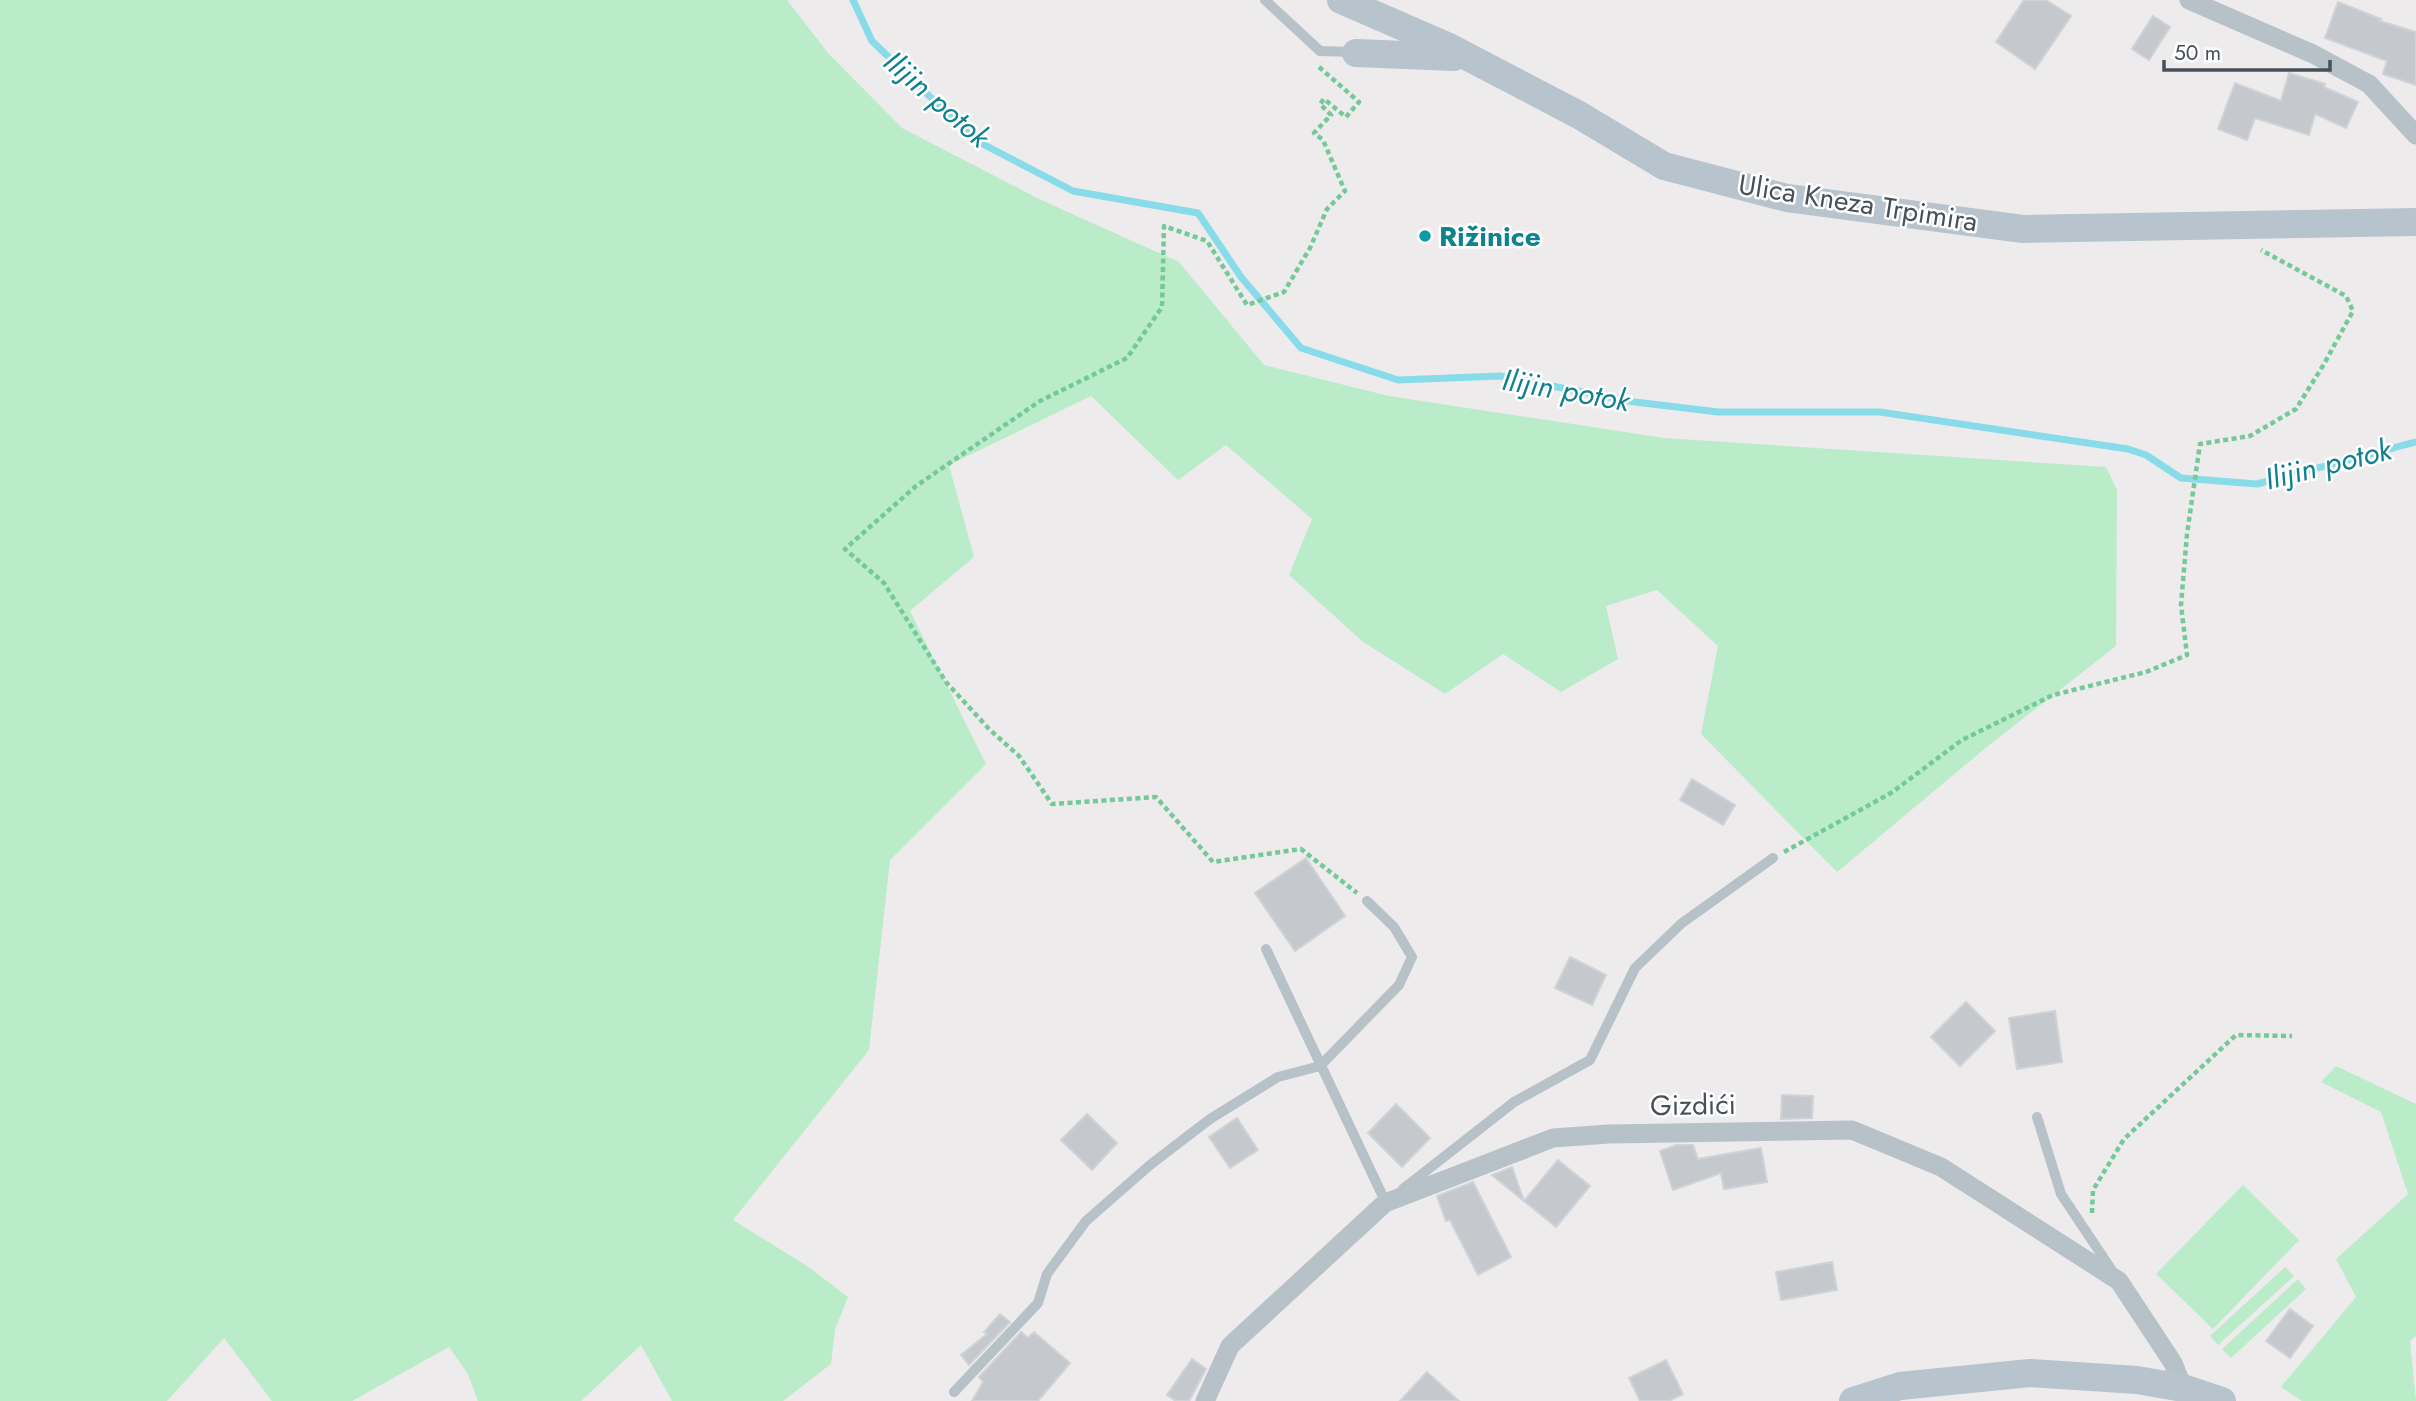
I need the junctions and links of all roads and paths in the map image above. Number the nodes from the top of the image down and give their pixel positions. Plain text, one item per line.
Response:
1 (1265, 0) edge
2 (1341, 0) edge
3 (2189, 0) edge
4 (1320, 51) junction
5 (1356, 52) joint
6 (1471, 58) junction
7 (2416, 135) edge
8 (2416, 222) edge
9 (2252, 245) dead end
10 (1773, 858) joint
11 (1367, 901) joint
12 (1266, 950) dead end
13 (2292, 1036) dead end
14 (1320, 1066) junction
15 (2036, 1117) dead end
16 (1385, 1203) junction
17 (2091, 1238) junction
18 (2119, 1281) junction
19 (2183, 1388) junction
20 (954, 1392) dead end
21 (1205, 1401) edge
22 (1853, 1401) edge
23 (2222, 1401) edge

1 - 4 lane
2 - 6 main road, Ulica Kneza Trpimira
3 - 7 street
4 - 5 lane
4 - 11 path
5 - 6 main road
6 - 8 main road, Ulica Kneza Trpimira
9 - 10 path
10 - 16 lane
11 - 14 lane
12 - 14 lane
13 - 17 path
14 - 16 lane
14 - 20 lane
15 - 17 lane
16 - 18 street, Gizdići
16 - 21 street, Gizdići
17 - 18 lane
18 - 19 street, Gizdići
19 - 22 main road
19 - 23 main road

